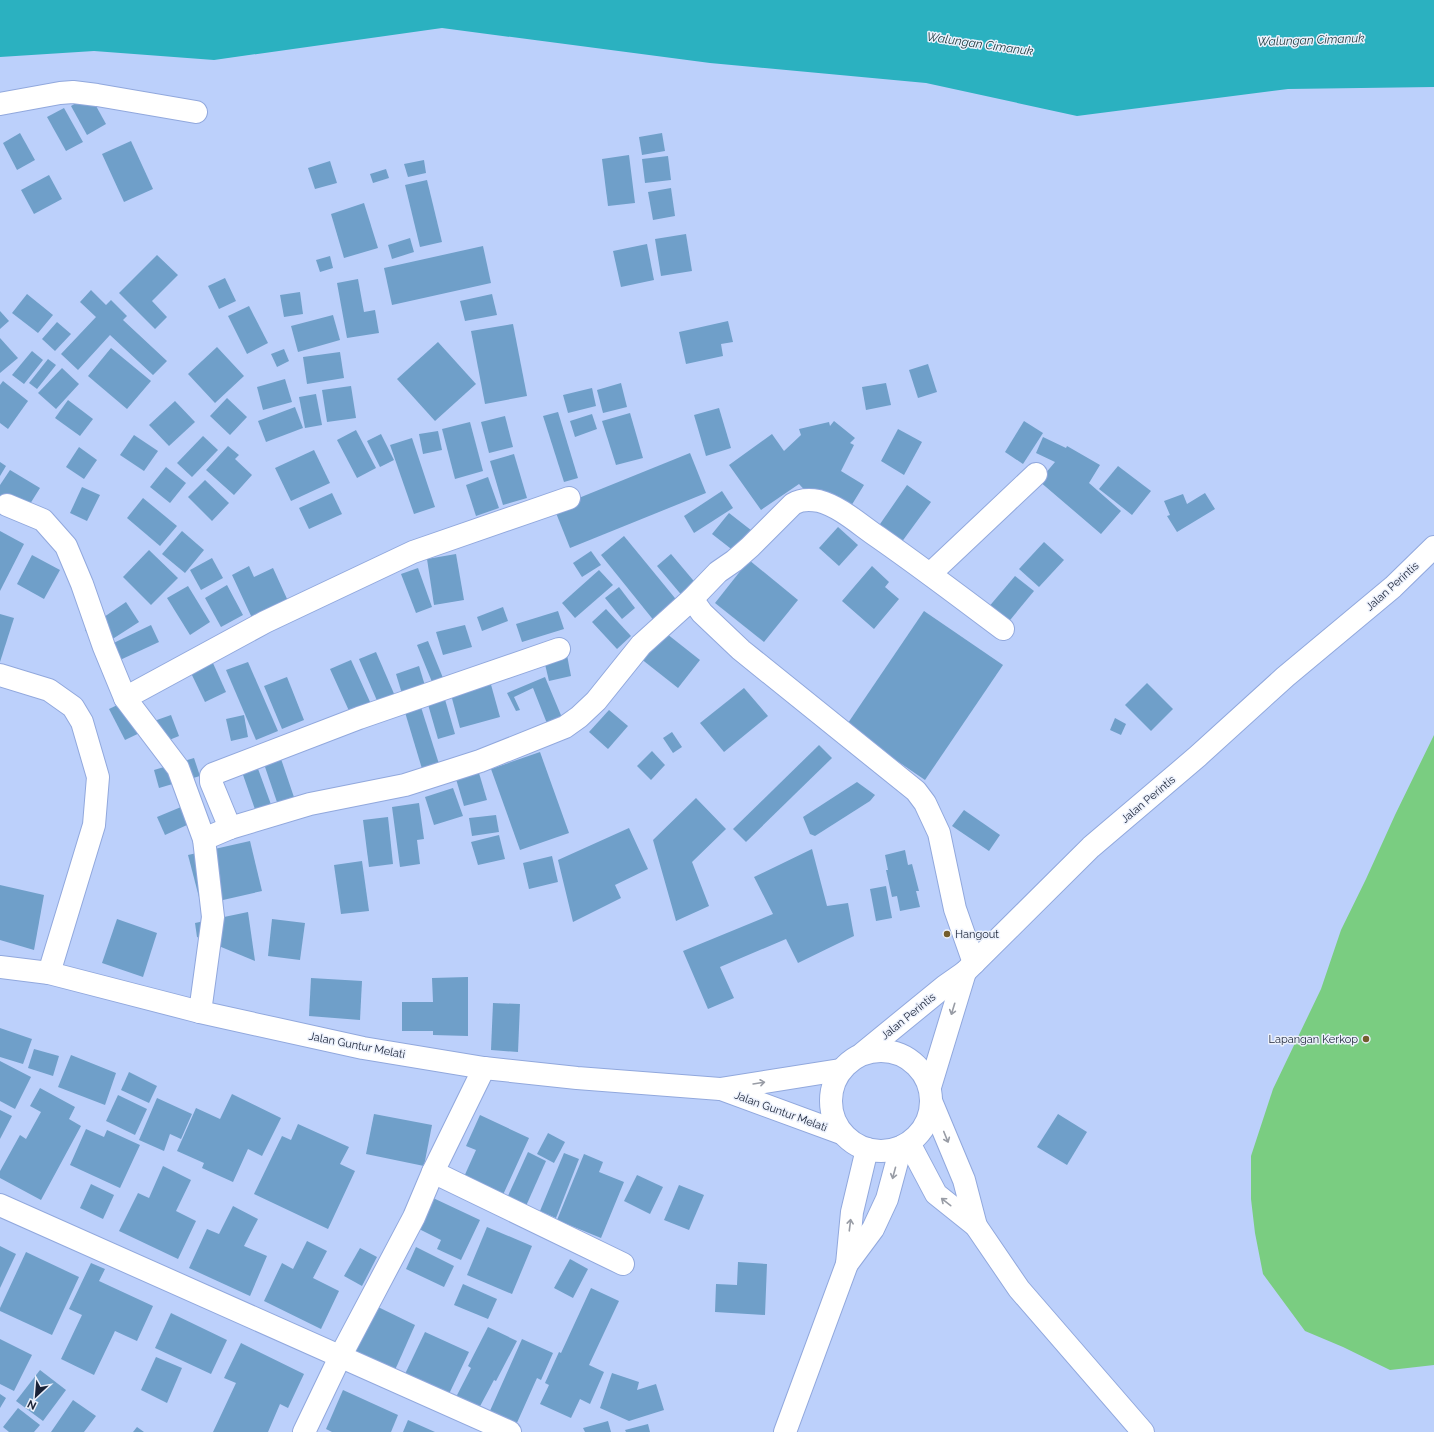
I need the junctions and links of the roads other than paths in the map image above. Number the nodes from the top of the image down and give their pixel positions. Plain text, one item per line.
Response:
1 (0, 104) edge
2 (196, 112) dead end
3 (1036, 474) dead end
4 (569, 498) dead end
5 (7, 505) dead end
6 (1434, 547) edge
7 (930, 574) junction
8 (692, 599) junction
9 (1003, 629) dead end
10 (559, 649) dead end
11 (0, 674) edge
12 (125, 698) junction
13 (230, 828) junction
14 (204, 839) junction
15 (0, 967) edge
16 (969, 967) junction
17 (49, 973) junction
18 (200, 1012) junction
19 (863, 1053) junction
20 (484, 1068) junction
21 (840, 1070) junction
22 (720, 1089) junction
23 (931, 1094) junction
24 (842, 1133) junction
25 (905, 1145) junction
26 (867, 1149) junction
27 (433, 1172) junction
28 (0, 1205) edge
29 (976, 1226) junction
30 (623, 1264) dead end
31 (847, 1264) junction
32 (340, 1357) junction
33 (304, 1432) edge
34 (510, 1432) edge
35 (784, 1432) edge
36 (1143, 1432) edge

1 - 2 street
3 - 7 street
4 - 12 street
5 - 12 street
6 - 16 street, Jalan Perintis
7 - 8 street
7 - 9 street
8 - 13 street
8 - 16 street
10 - 13 street
11 - 17 street
12 - 14 street
13 - 14 street
14 - 18 street
15 - 17 street, Jalan Guntur Melati
16 - 19 street, Jalan Perintis
16 -> 23 street
17 - 18 street, Jalan Guntur Melati
18 - 20 street, Jalan Guntur Melati
19 - 21 street
19 - 23 street
20 - 22 street, Jalan Guntur Melati
20 - 27 street
22 -> 21 street, Jalan Guntur Melati
21 - 24 street
22 - 24 street, Jalan Guntur Melati
23 - 25 street
23 -> 29 street
24 - 26 street
25 - 26 street
29 -> 25 street
25 -> 31 street
31 -> 26 street
27 - 30 street
27 - 32 street
28 - 32 street
29 - 36 street
31 - 35 street
32 - 33 street
32 - 34 street

